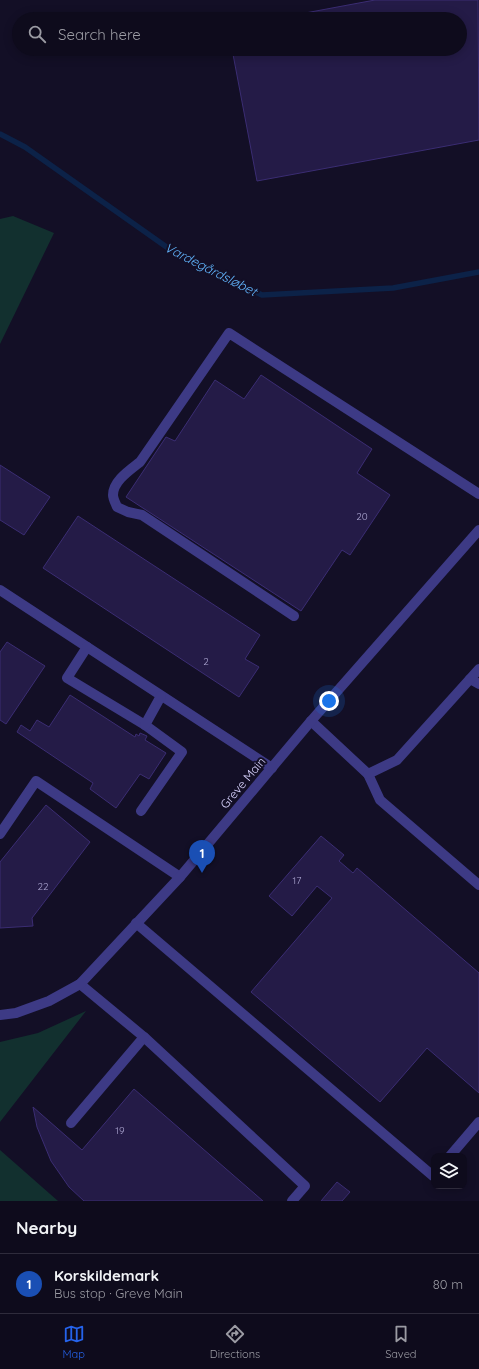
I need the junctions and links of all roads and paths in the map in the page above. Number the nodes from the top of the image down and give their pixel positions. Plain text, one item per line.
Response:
1 (479, 494) edge
2 (479, 530) edge
3 (0, 590) edge
4 (294, 616) dead end
5 (87, 647) junction
6 (479, 669) edge
7 (475, 681) edge
8 (161, 696) junction
9 (311, 721) junction
10 (145, 726) junction
11 (272, 768) junction
12 (368, 774) junction
13 (141, 810) dead end
14 (0, 834) edge
15 (180, 877) junction
16 (479, 885) edge
17 (136, 923) junction
18 (80, 984) junction
19 (0, 1015) edge
20 (144, 1037) junction
21 (479, 1122) edge
22 (71, 1123) dead end
23 (453, 1153) edge
24 (431, 1174) edge
25 (292, 1201) edge

1 - 4 street
2 - 9 street, Greve Main
3 - 5 street
5 - 8 street
5 - 10 street
6 - 7 street
7 - 12 street
8 - 10 street
8 - 11 street
9 - 11 street, Greve Main
9 - 12 street
10 - 13 street
11 - 15 street, Greve Main
12 - 16 street
14 - 15 street
15 - 17 street, Greve Main
17 - 18 street, Greve Main
17 - 24 street
18 - 19 street, Greve Main
18 - 20 street
20 - 22 street
20 - 25 street
21 - 23 street

